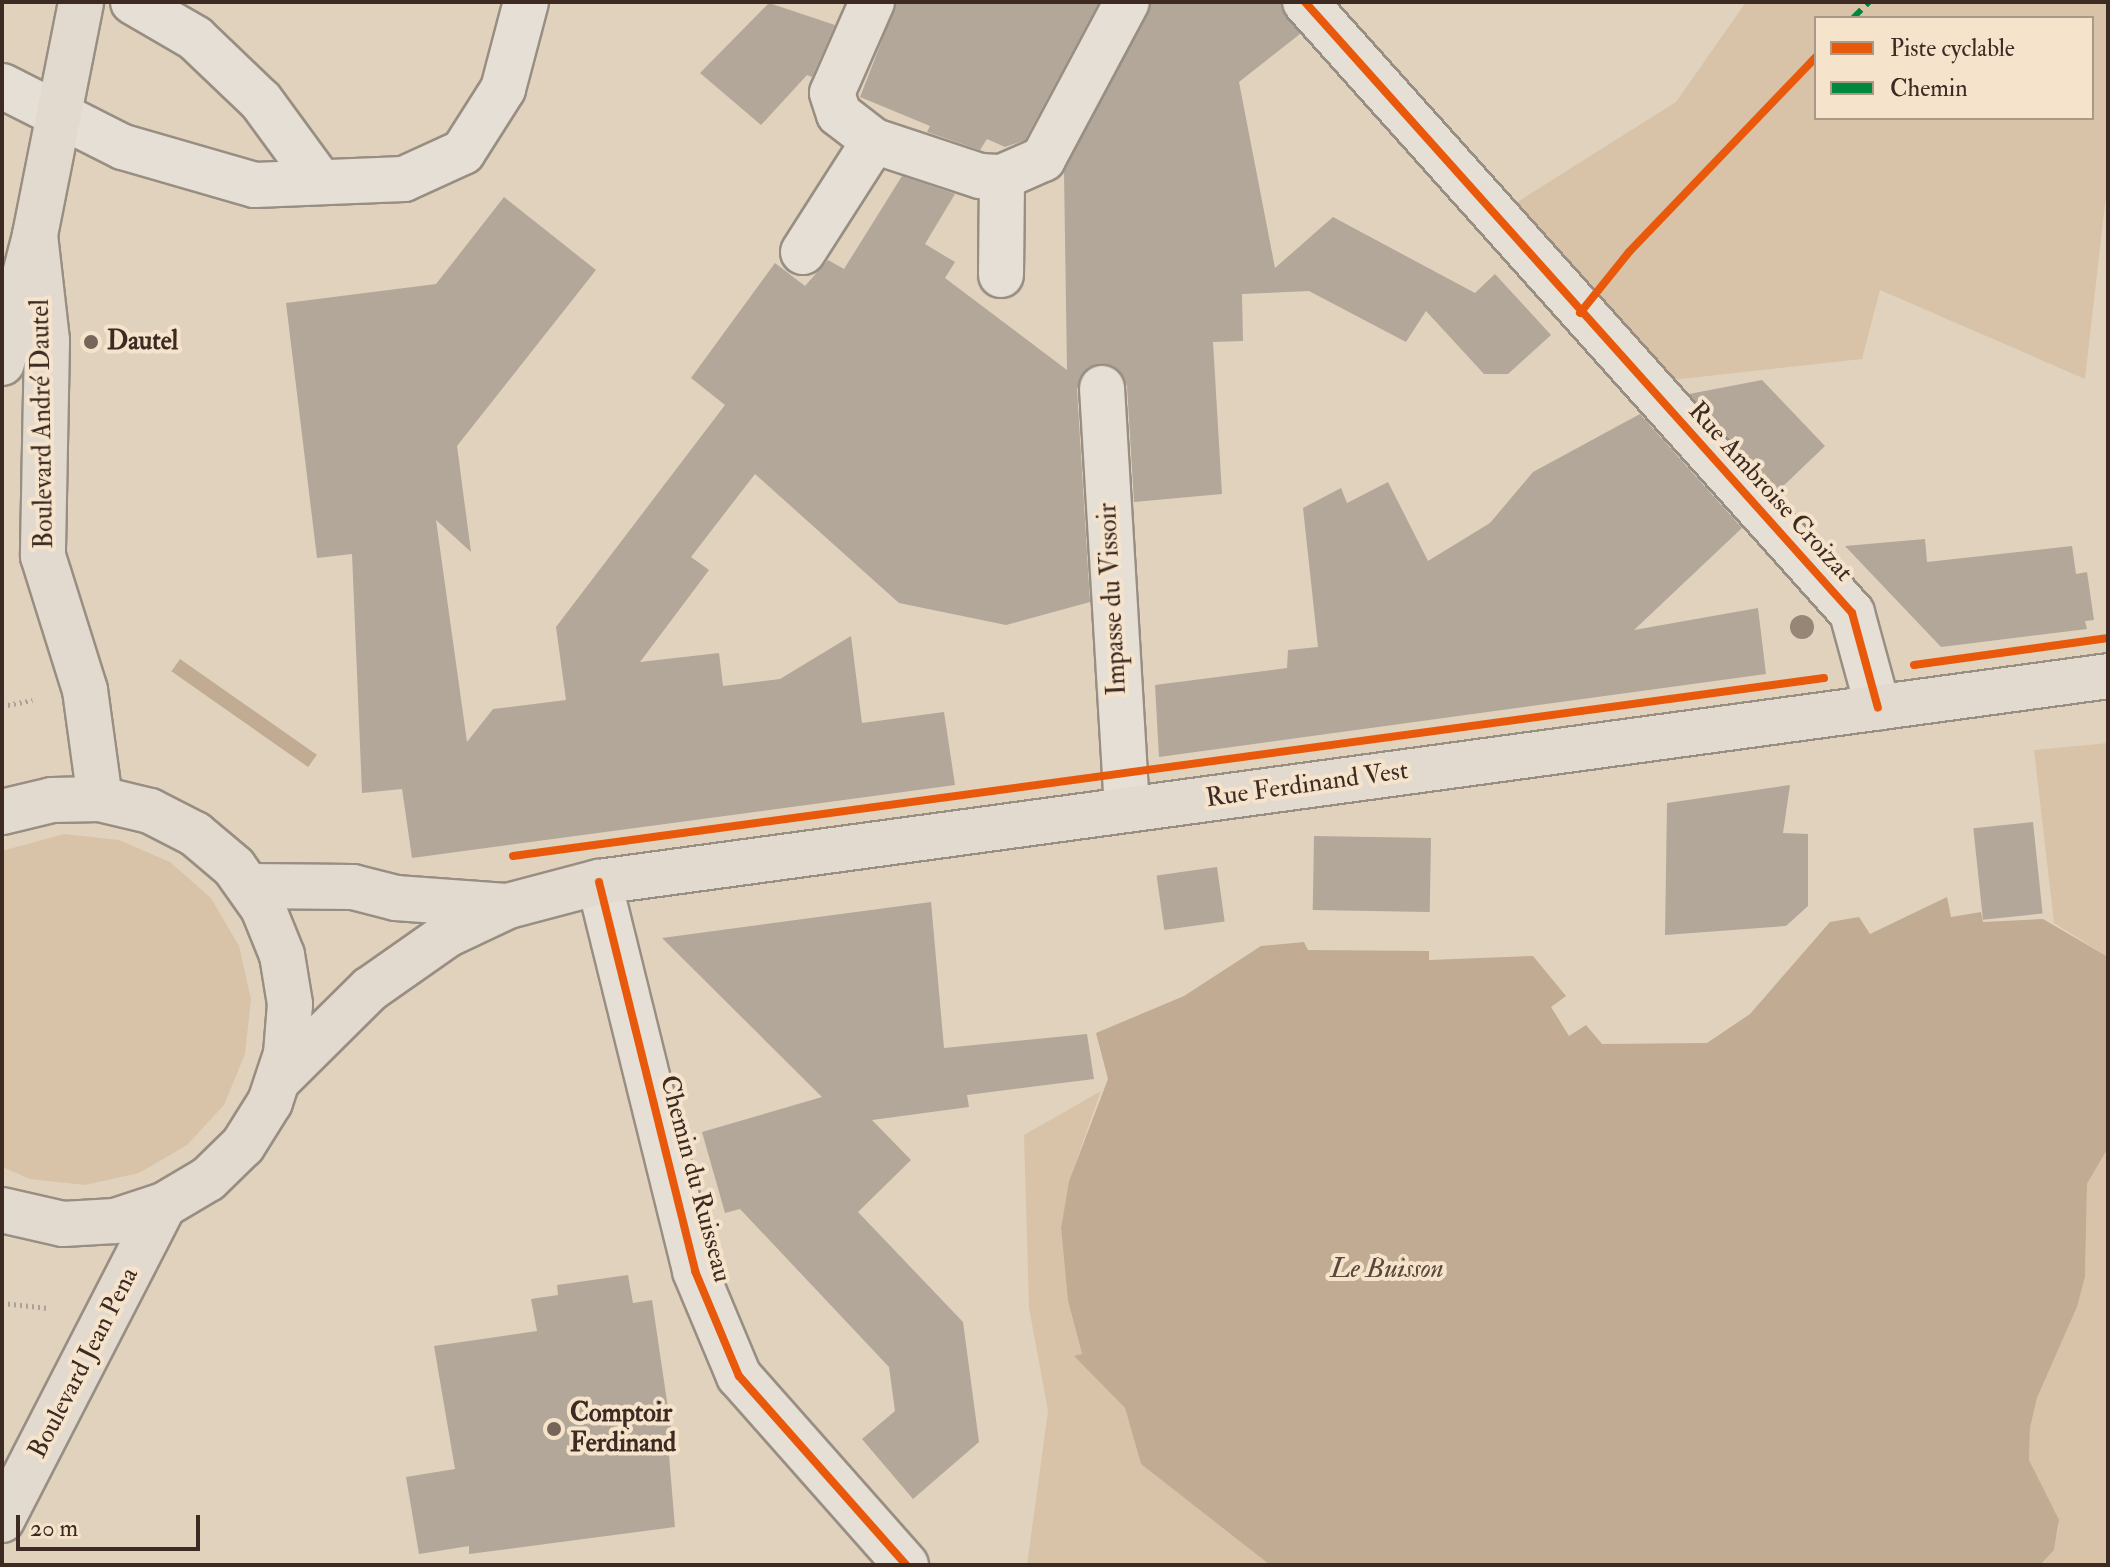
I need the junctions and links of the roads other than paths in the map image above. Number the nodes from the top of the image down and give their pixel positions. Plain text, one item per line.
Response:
1 (81, 2) edge
2 (133, 2) edge
3 (526, 2) edge
4 (872, 2) edge
5 (1127, 2) edge
6 (1305, 2) edge
7 (2, 86) edge
8 (58, 118) junction
9 (874, 141) junction
10 (1002, 177) junction
11 (318, 179) junction
12 (35, 235) junction
13 (803, 252) dead end
14 (1001, 275) dead end
15 (2, 363) edge
16 (1102, 388) dead end
17 (2108, 676) edge
18 (1878, 708) junction
19 (100, 799) junction
20 (1127, 809) junction
21 (2, 812) edge
22 (599, 882) junction
23 (250, 886) junction
24 (508, 906) junction
25 (279, 1079) junction
26 (164, 1205) junction
27 (2, 1210) edge
28 (2, 1520) edge
29 (906, 1565) edge

1 - 8 main road, Boulevard André Dautel
2 - 11 street
3 - 11 street
4 - 9 street
5 - 10 street
6 - 18 street, Rue Ambroise Croizat
7 - 8 street
8 - 11 street
8 - 12 main road, Boulevard André Dautel
9 - 10 street
9 - 13 street
10 - 14 street
12 - 15 main road, Boulevard André Dautel
12 - 19 main road, Boulevard André Dautel
16 - 20 street, Impasse du Vissoir
17 - 18 main road, Rue Ferdinand Vest
18 - 20 main road, Rue Ferdinand Vest
19 - 21 main road
19 - 23 main road
20 - 22 main road, Rue Ferdinand Vest
22 - 24 main road, Rue Ferdinand Vest
22 - 29 street, Chemin du Ruisseau
23 - 24 main road
23 - 25 main road
24 - 25 main road
25 - 26 main road
26 - 27 main road
26 - 28 main road, Boulevard Jean Pena

